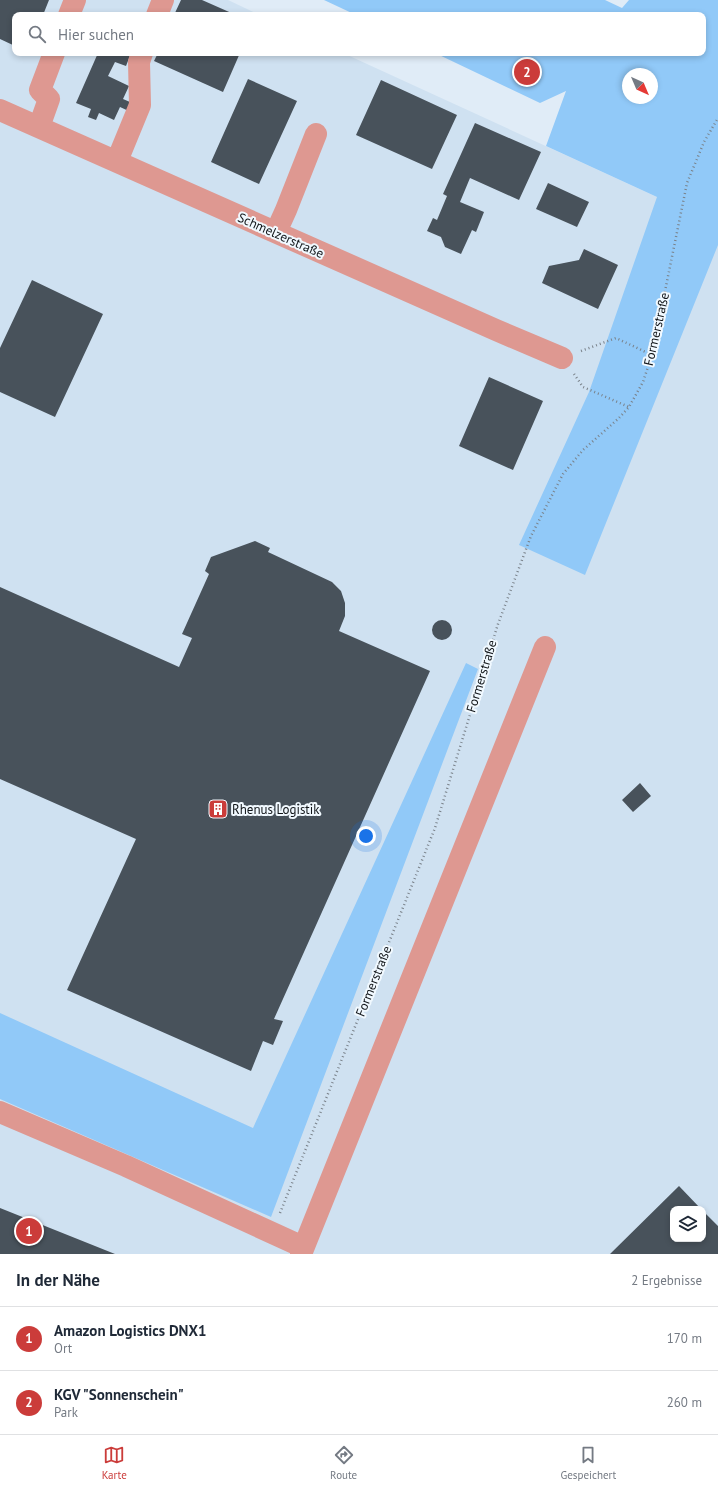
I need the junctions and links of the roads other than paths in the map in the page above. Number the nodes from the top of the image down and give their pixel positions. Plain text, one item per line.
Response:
1 (75, 0) edge
2 (163, 0) edge
3 (70, 12) edge
4 (158, 12) edge
5 (53, 56) edge
6 (141, 56) edge
7 (0, 110) edge
8 (39, 127) junction
9 (316, 134) dead end
10 (117, 162) junction
11 (276, 232) junction
12 (562, 358) road end
13 (544, 646) dead end
14 (0, 1112) edge
15 (302, 1251) edge

1 - 3 street
2 - 4 street
5 - 8 street
6 - 10 street
7 - 8 street, Schmelzerstraße
8 - 10 street, Schmelzerstraße
9 - 11 street
10 - 11 street, Schmelzerstraße
11 - 12 street, Schmelzerstraße
13 - 15 street
14 - 15 street

